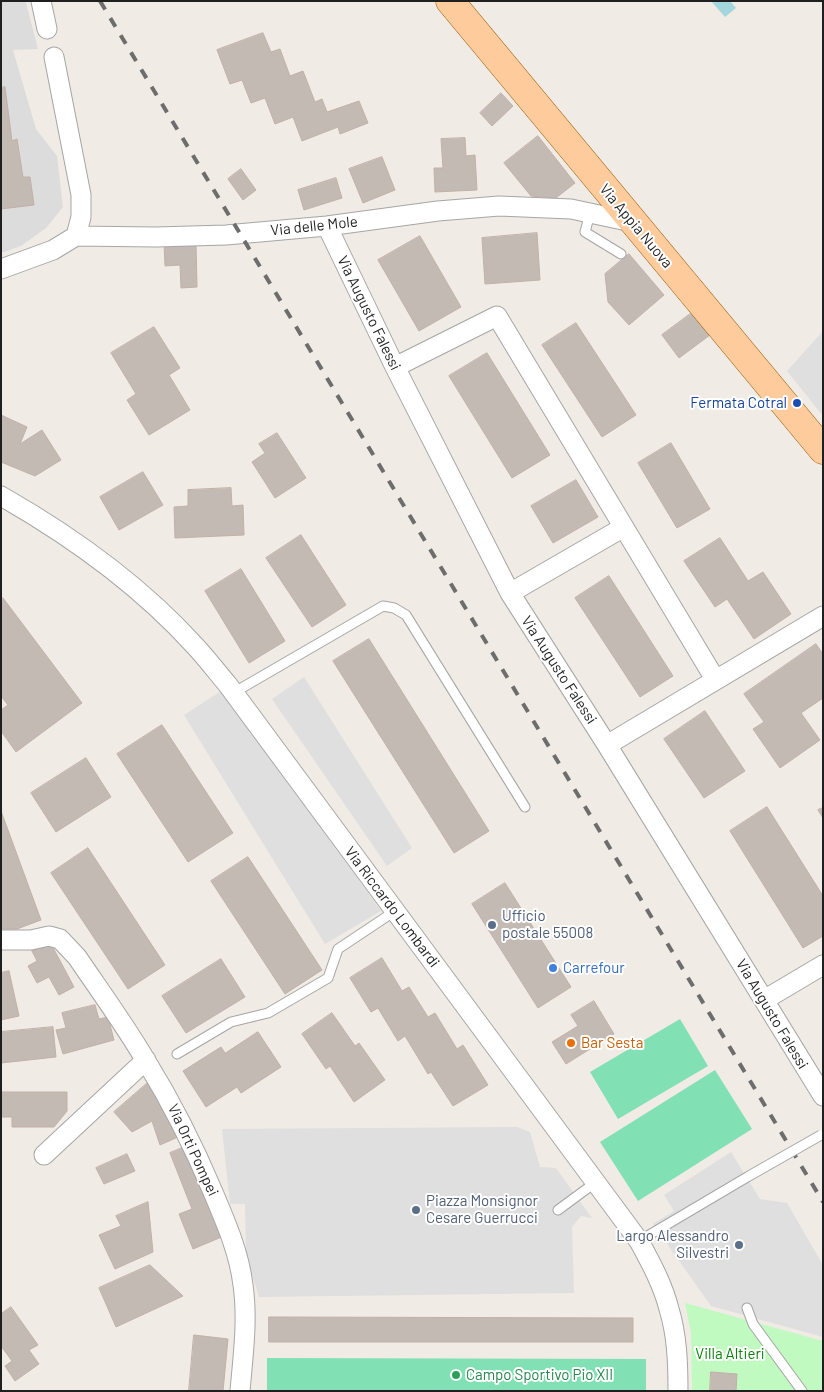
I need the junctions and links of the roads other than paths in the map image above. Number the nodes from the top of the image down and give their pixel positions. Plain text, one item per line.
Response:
1 (41, 1) edge
2 (450, 1) edge
3 (47, 29) dead end
4 (54, 57) dead end
5 (590, 212) junction
6 (632, 222) junction
7 (327, 226) junction
8 (76, 236) junction
9 (621, 254) dead end
10 (1, 269) edge
11 (395, 366) junction
12 (823, 450) edge
13 (1, 496) edge
14 (624, 528) junction
15 (510, 593) junction
16 (823, 616) edge
17 (715, 679) junction
18 (234, 692) junction
19 (607, 745) junction
20 (525, 807) dead end
21 (395, 910) junction
22 (1, 940) edge
23 (823, 965) edge
24 (764, 1000) junction
25 (177, 1054) dead end
26 (146, 1060) junction
27 (823, 1096) edge
28 (822, 1134) edge
29 (44, 1155) dead end
30 (596, 1182) junction
31 (558, 1210) dead end
32 (639, 1241) junction
33 (747, 1308) dead end
34 (240, 1391) edge
35 (678, 1391) edge
36 (802, 1391) edge

1 - 3 street
2 - 6 main road, Via Appia Nuova
4 - 8 street
5 - 6 street, Via delle Mole
5 - 7 street, Via delle Mole
5 - 9 lane
6 - 12 main road, Via Appia Nuova
7 - 8 street, Via delle Mole
7 - 11 street, Via Augusto Falessi
8 - 10 street
11 - 14 street
11 - 15 street, Via Augusto Falessi
13 - 18 street, Via Riccardo Lombardi
14 - 15 street
14 - 17 street
15 - 19 street, Via Augusto Falessi
16 - 17 street
17 - 19 street
18 - 20 lane
18 - 21 street, Via Riccardo Lombardi
19 - 24 street, Via Augusto Falessi
21 - 25 lane
21 - 30 street, Via Riccardo Lombardi
22 - 26 street, Via Orti Pompei
23 - 24 street
24 - 27 street, Via Augusto Falessi
26 - 29 street
26 - 34 street, Via Orti Pompei
28 - 32 lane, bridge
30 - 31 lane
30 - 32 street, Via Riccardo Lombardi
32 - 35 street, Via Riccardo Lombardi
33 - 36 lane

